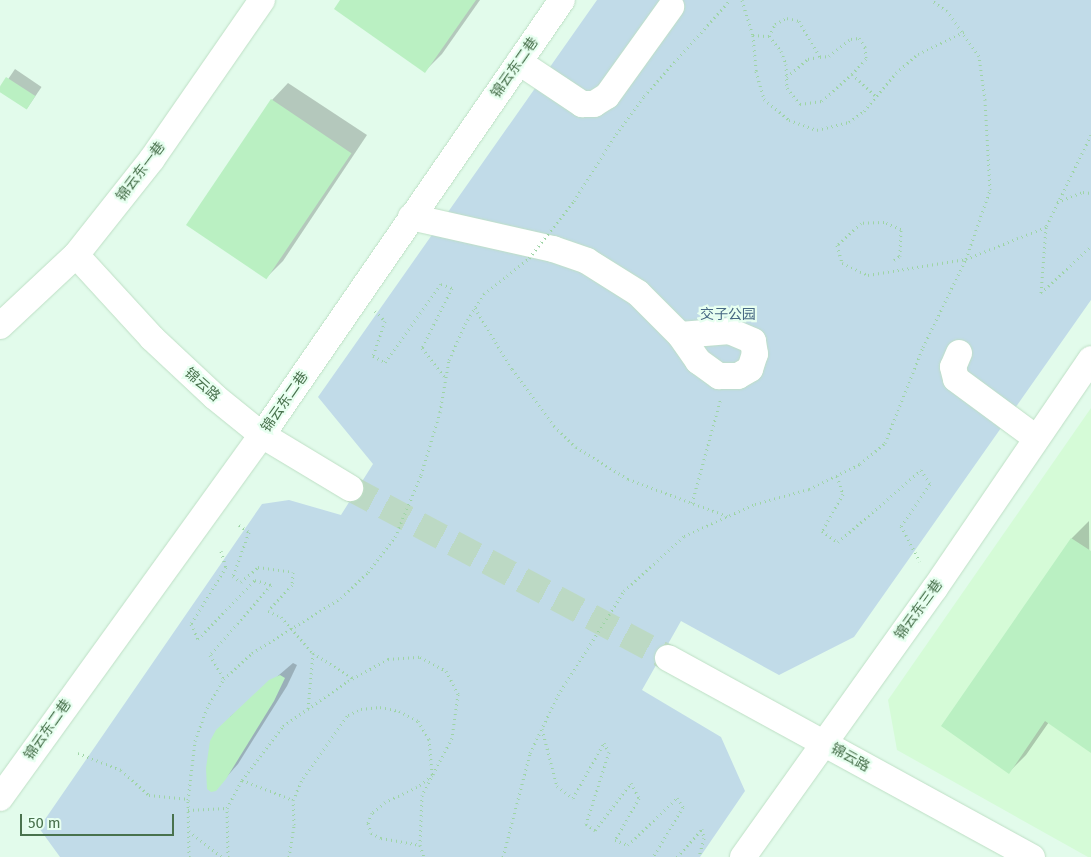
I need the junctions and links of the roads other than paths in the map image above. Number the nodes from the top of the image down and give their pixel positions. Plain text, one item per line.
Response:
1 (262, 0) edge
2 (562, 0) edge
3 (671, 7) dead end
4 (519, 62) junction
5 (411, 217) junction
6 (76, 255) junction
7 (0, 326) edge
8 (680, 335) junction
9 (959, 353) dead end
10 (1091, 359) edge
11 (262, 435) junction
12 (1036, 438) junction
13 (350, 488) tunnel mouth
14 (668, 658) tunnel mouth
15 (823, 743) junction
16 (0, 798) edge
17 (743, 857) edge
18 (1032, 857) edge

1 - 6 street, 锦云东一巷
2 - 4 street, 锦云东二巷
3 - 4 street
4 - 5 street, 锦云东二巷
5 - 8 street
5 - 11 street, 锦云东二巷
6 - 7 street, 锦云东一巷
6 - 11 street, 锦云路
8 - 8 street
9 - 12 street
10 - 12 street, 锦云东三巷
11 - 13 street, 锦云路
11 - 16 street, 锦云东二巷
12 - 15 street, 锦云东三巷
14 - 15 street, 锦云路
15 - 17 street, 锦云东三巷
15 - 18 street, 锦云路

